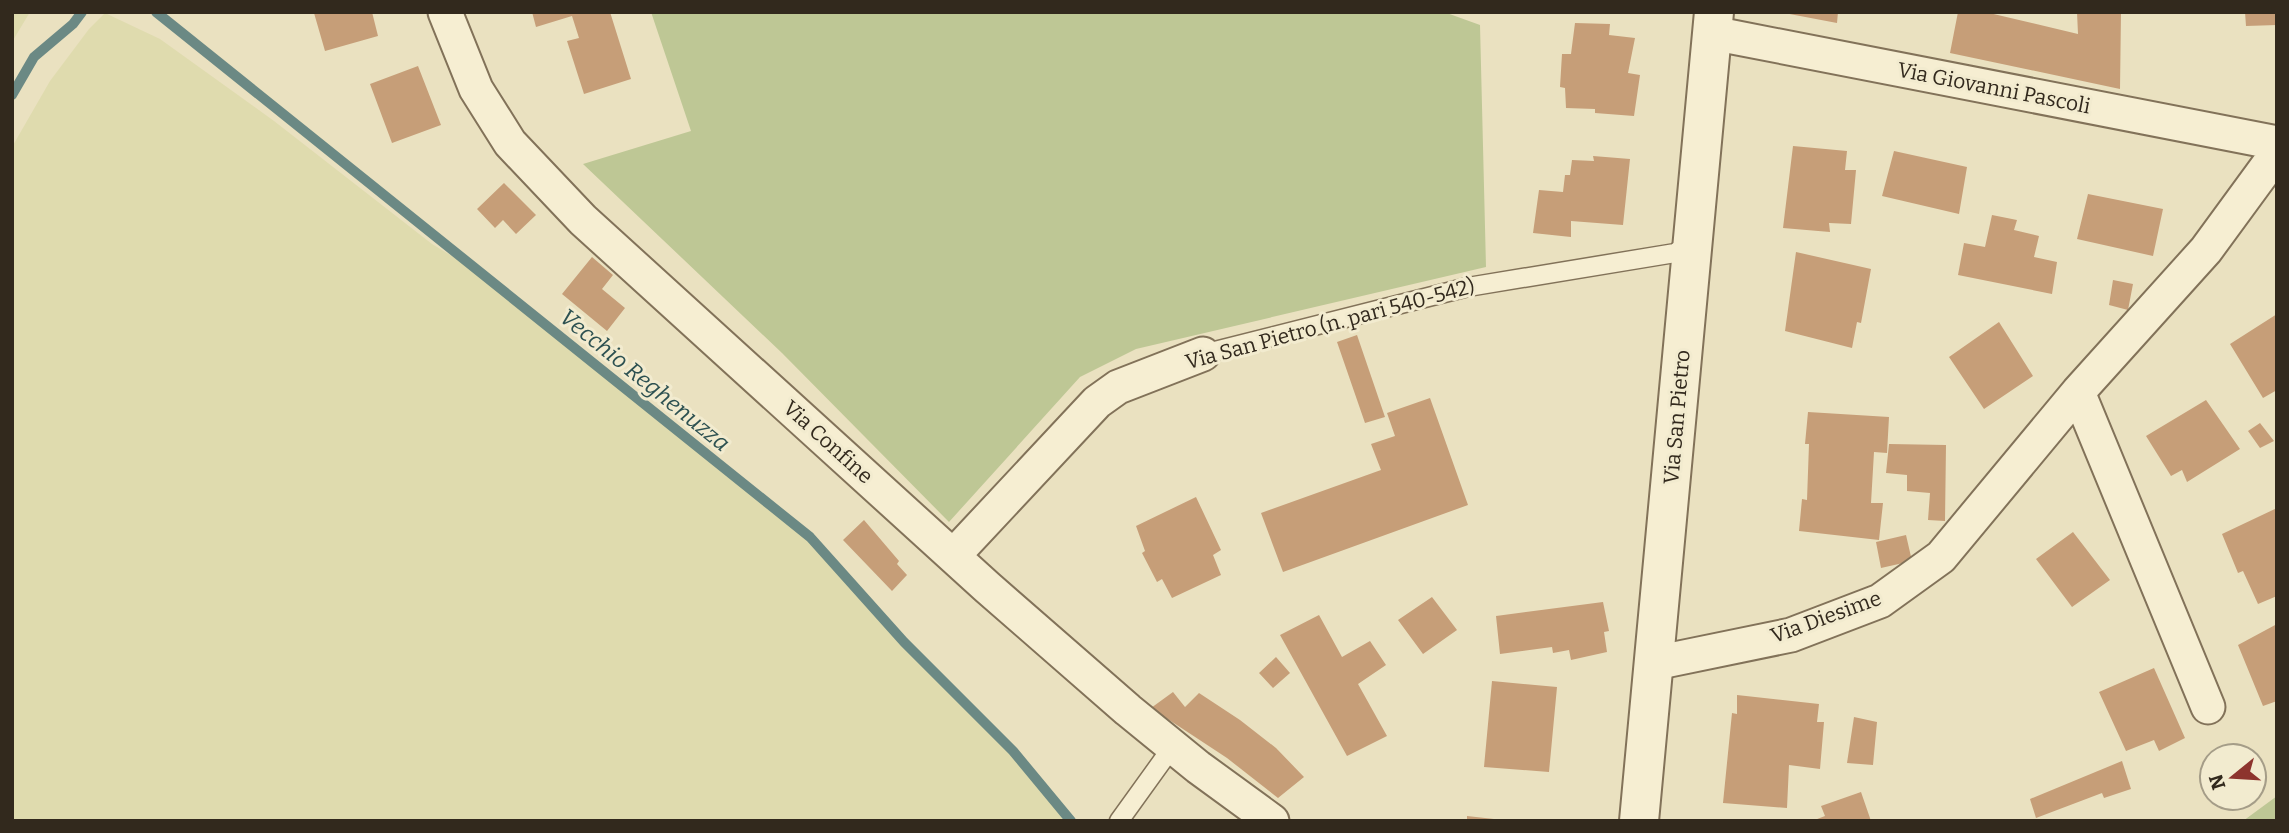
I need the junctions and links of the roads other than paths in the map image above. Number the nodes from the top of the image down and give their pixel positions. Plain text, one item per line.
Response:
1 (445, 12) edge
2 (1713, 23) edge
3 (2277, 143) edge
4 (2277, 153) edge
5 (1693, 241) junction
6 (1203, 354) joint
7 (2078, 392) junction
8 (953, 556) junction
9 (1655, 663) junction
10 (2208, 707) dead end
11 (1173, 746) junction
12 (1119, 821) edge
13 (1272, 821) edge
14 (1639, 821) edge

1 - 8 street, Via Confine
2 - 3 street, Via Giovanni Pascoli
2 - 5 street, Via San Pietro
4 - 7 street, Via Diesime
5 - 6 lane, Via San Pietro (n. pari 540-542)
5 - 9 street, Via San Pietro
6 - 8 street, Via San Pietro (n. pari 540-542)
7 - 9 street, Via Diesime
7 - 10 street
8 - 11 street, Via Confine
9 - 14 street, Via San Pietro
11 - 12 lane
11 - 13 street, Via Confine

